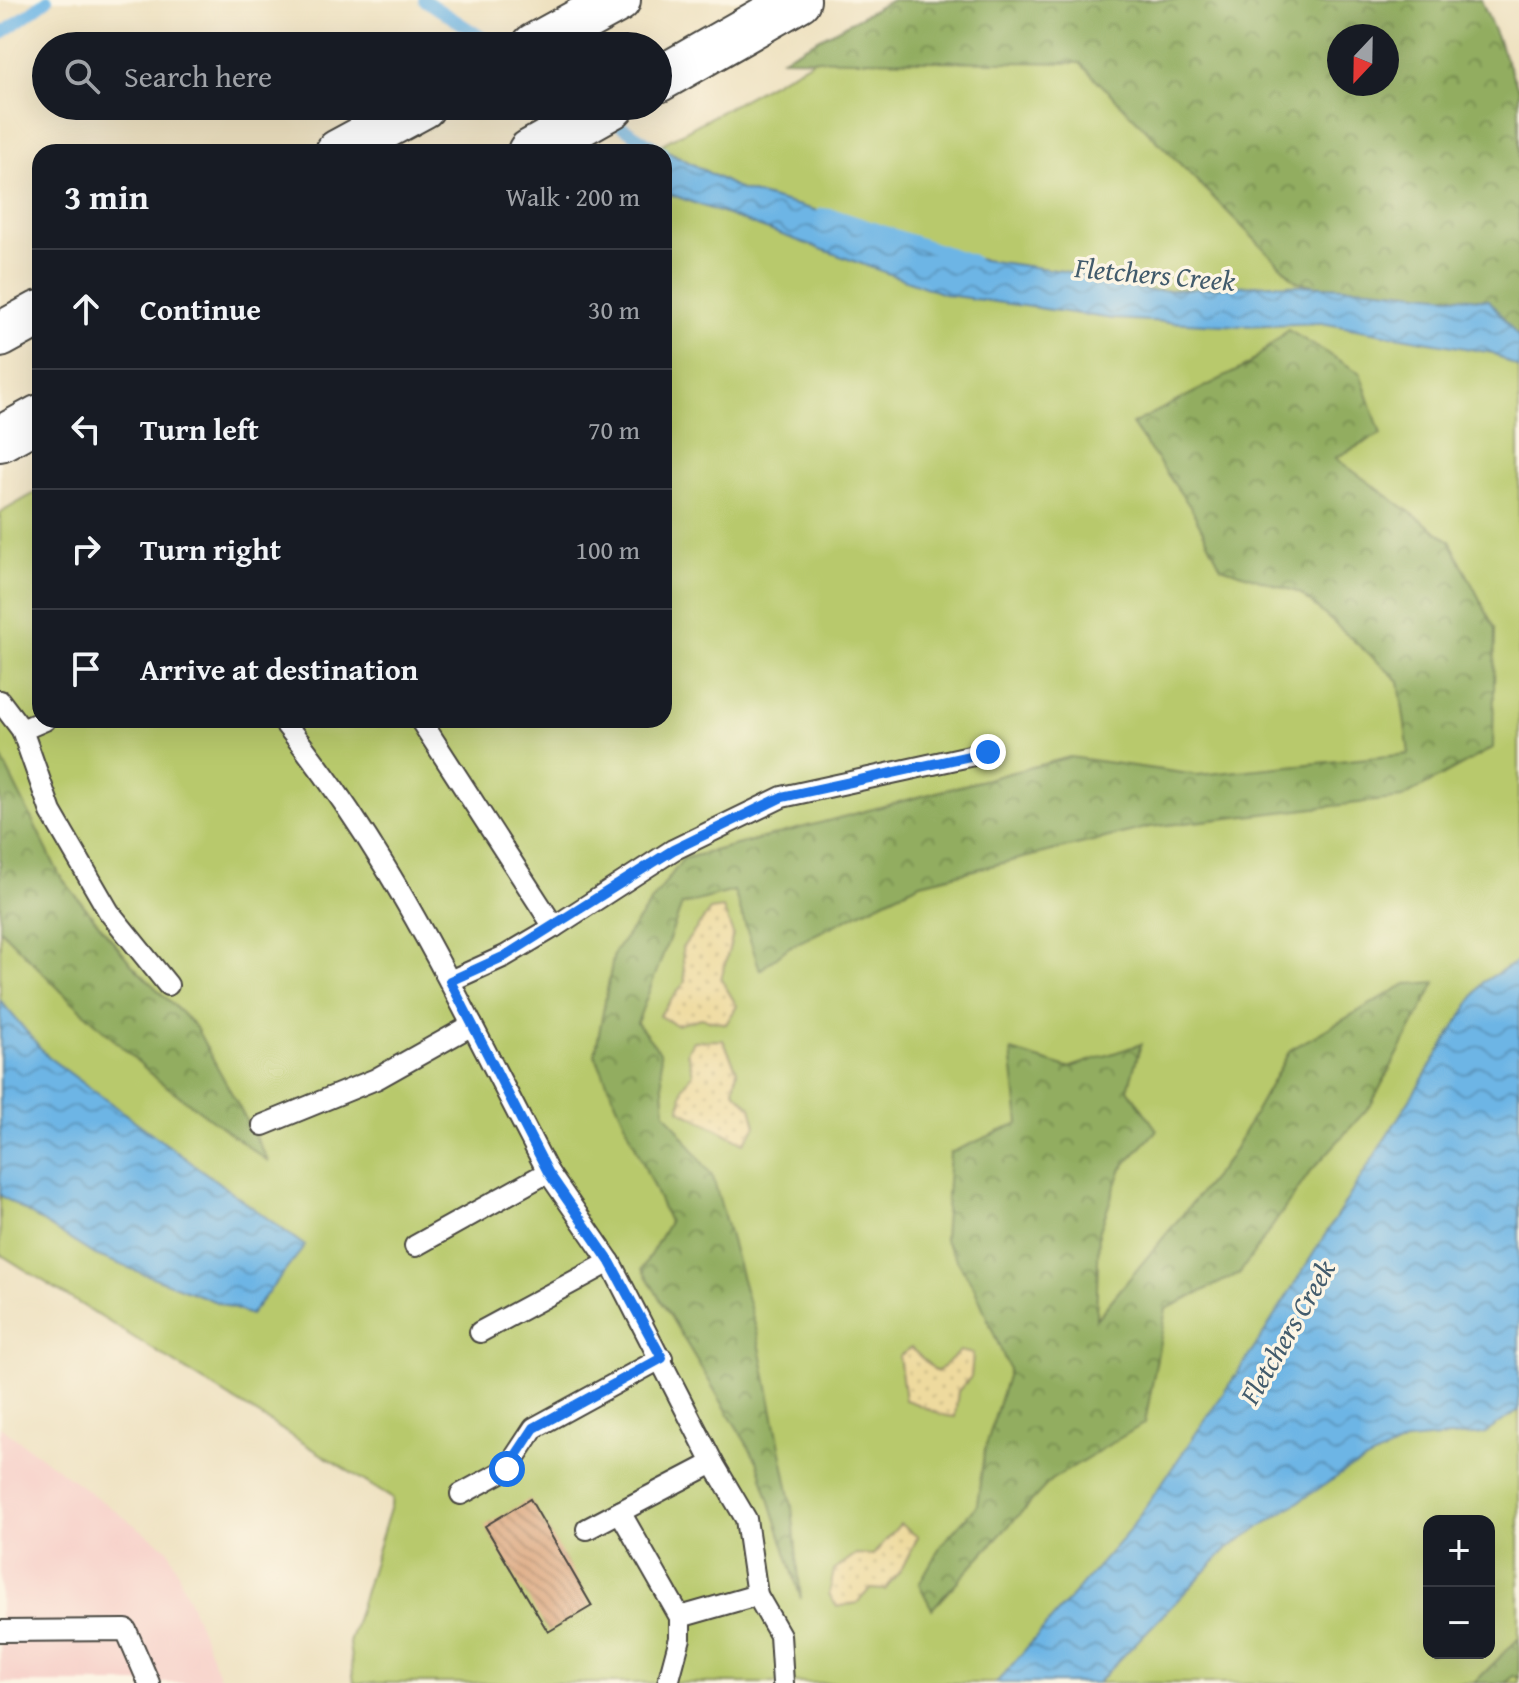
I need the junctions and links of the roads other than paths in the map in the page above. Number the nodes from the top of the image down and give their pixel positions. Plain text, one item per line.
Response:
1 (618, 0) edge
2 (798, 0) edge
3 (559, 32) edge
4 (672, 72) edge
5 (397, 120) edge
6 (587, 120) edge
7 (353, 144) edge
8 (544, 144) edge
9 (32, 317) edge
10 (0, 335) edge
11 (32, 421) edge
12 (0, 439) edge
13 (0, 701) edge
14 (32, 726) edge
15 (289, 728) edge
16 (426, 728) edge
17 (22, 730) junction
18 (988, 752) dead end
19 (554, 927) junction
20 (450, 981) junction
21 (168, 985) dead end
22 (472, 1025) junction
23 (263, 1125) dead end
24 (548, 1172) junction
25 (415, 1246) dead end
26 (610, 1262) junction
27 (480, 1332) dead end
28 (662, 1358) junction
29 (713, 1463) junction
30 (461, 1494) dead end
31 (620, 1512) junction
32 (587, 1529) dead end
33 (757, 1595) junction
34 (680, 1617) junction
35 (0, 1631) edge
36 (149, 1683) edge
37 (668, 1683) edge
38 (783, 1683) edge

1 - 3 main road
2 - 4 main road
5 - 7 main road
6 - 8 main road
9 - 10 main road
11 - 12 main road
13 - 17 lane
14 - 17 lane
15 - 20 lane
16 - 19 lane
17 - 21 lane
18 - 19 lane
19 - 20 lane
20 - 22 lane
22 - 23 lane
22 - 24 lane
24 - 25 lane
24 - 26 lane
26 - 27 lane
26 - 28 lane
28 - 29 lane
28 - 30 lane
29 - 31 lane
29 - 33 lane
31 - 32 lane
31 - 34 lane
33 - 34 lane
33 - 38 lane
34 - 37 lane
35 - 36 lane

